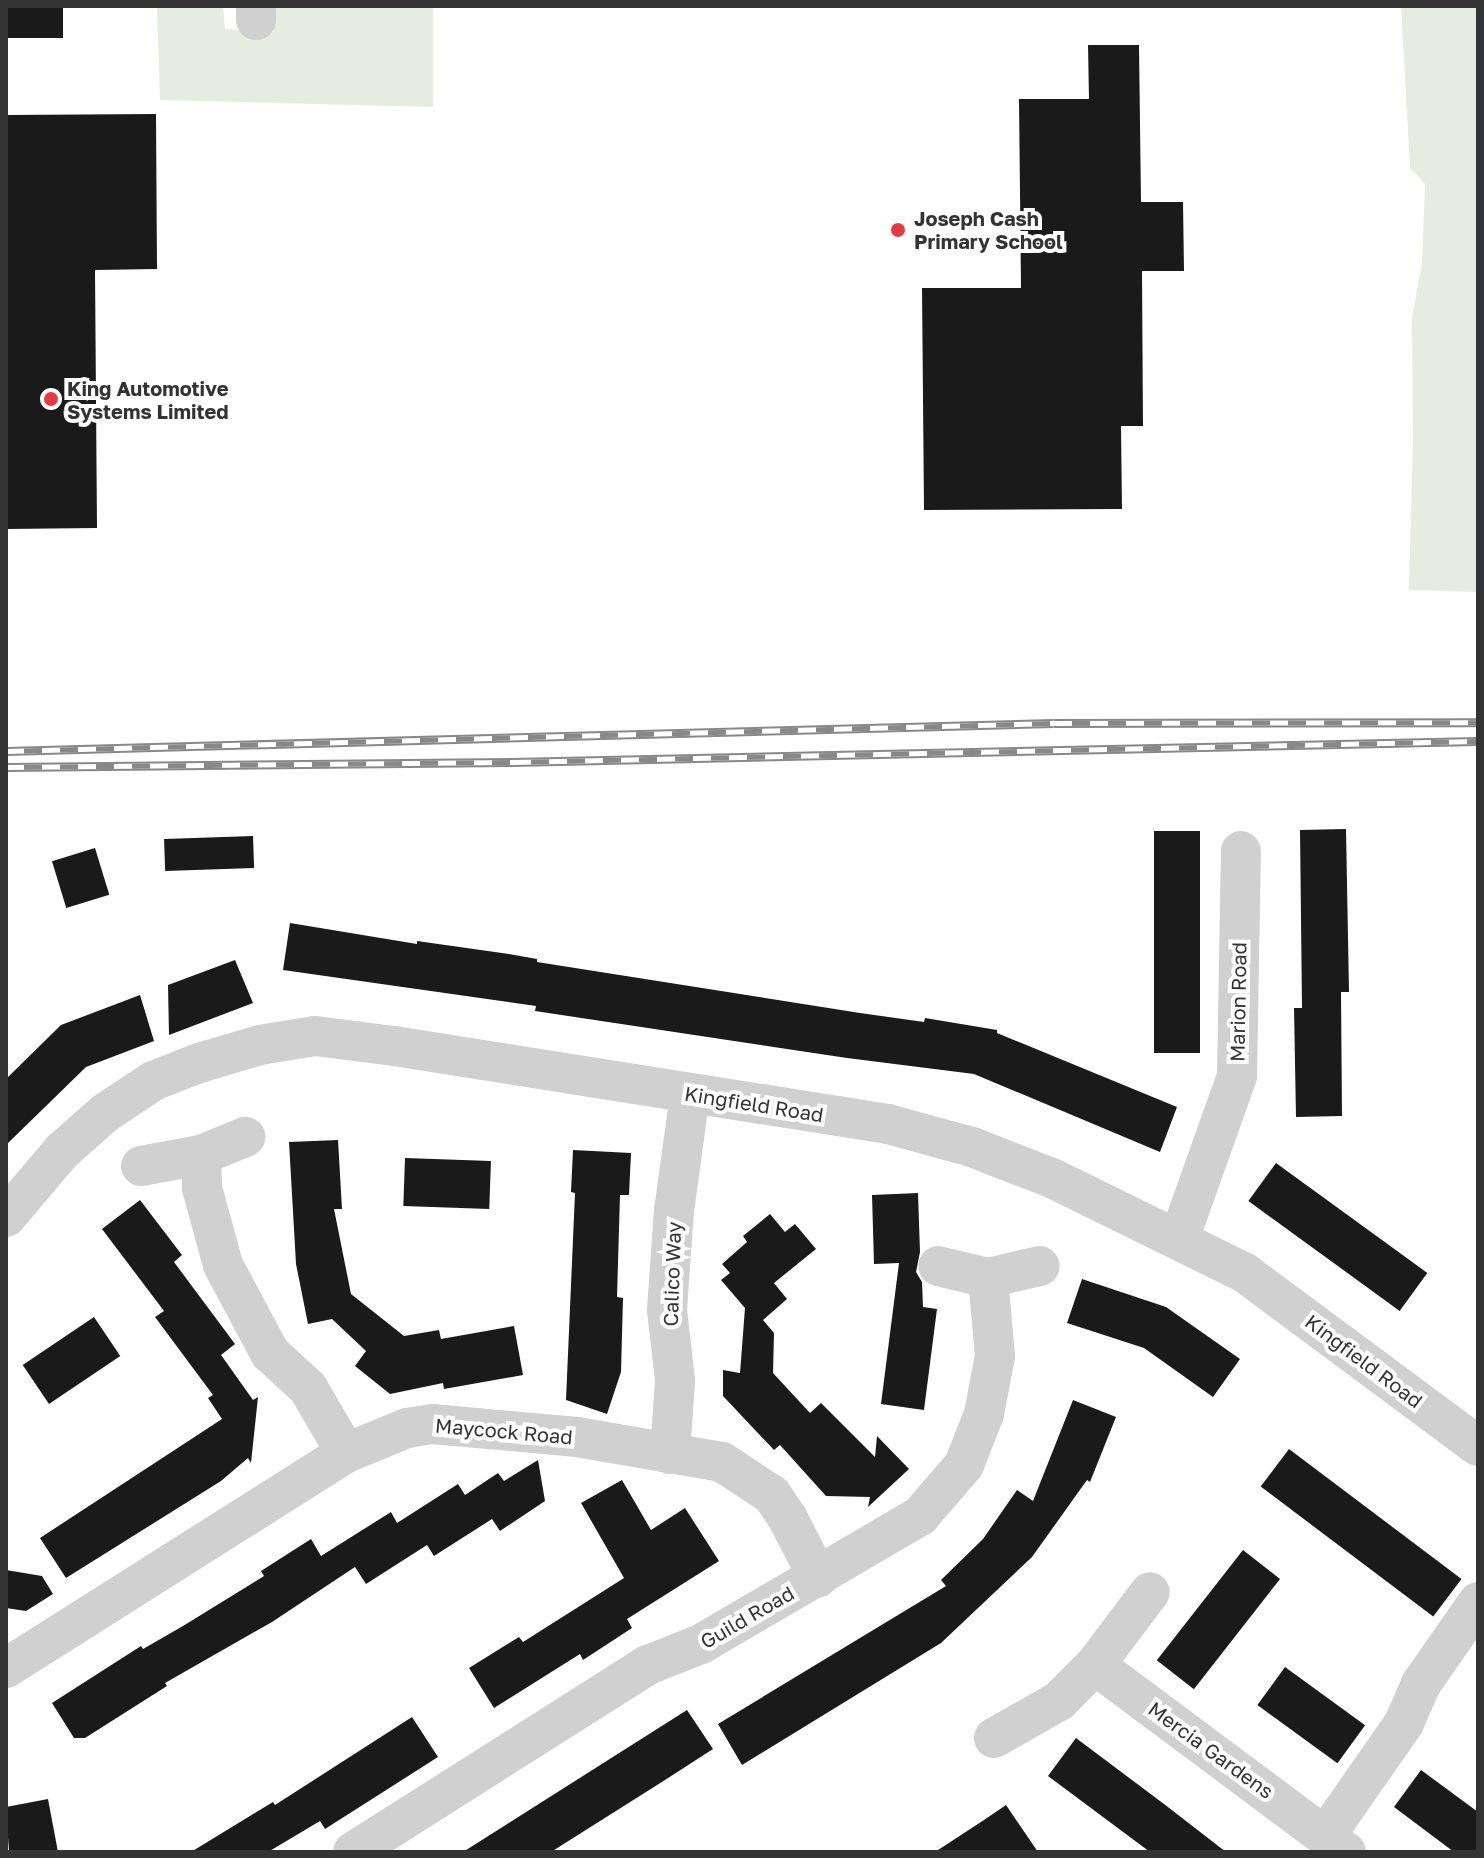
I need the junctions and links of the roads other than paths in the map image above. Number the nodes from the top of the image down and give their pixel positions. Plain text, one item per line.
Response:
1 (1241, 851) dead end
2 (690, 1094) junction
3 (245, 1137) dead end
4 (201, 1155) junction
5 (141, 1166) dead end
6 (6, 1217) edge
7 (1179, 1239) junction
8 (938, 1266) dead end
9 (1040, 1266) dead end
10 (988, 1278) junction
11 (1478, 1446) edge
12 (346, 1453) junction
13 (670, 1454) junction
14 (818, 1577) junction
15 (1150, 1592) dead end
16 (1478, 1602) edge
17 (1095, 1665) junction
18 (6, 1668) edge
19 (994, 1738) dead end
20 (1336, 1843) edge
21 (353, 1852) edge

1 - 7 street, Marion Road
2 - 6 street, Kingfield Road
2 - 7 street, Kingfield Road
2 - 13 street, Calico Way
3 - 4 street
4 - 5 street
4 - 12 street
7 - 11 street, Kingfield Road
8 - 10 street
9 - 10 street
10 - 14 street, Guild Road
12 - 13 street, Maycock Road
12 - 18 street, Maycock Road
13 - 14 street, Maycock Road
14 - 21 street, Guild Road
15 - 17 street
16 - 20 street, Mercia Gardens
17 - 19 street
17 - 20 street, Mercia Gardens

